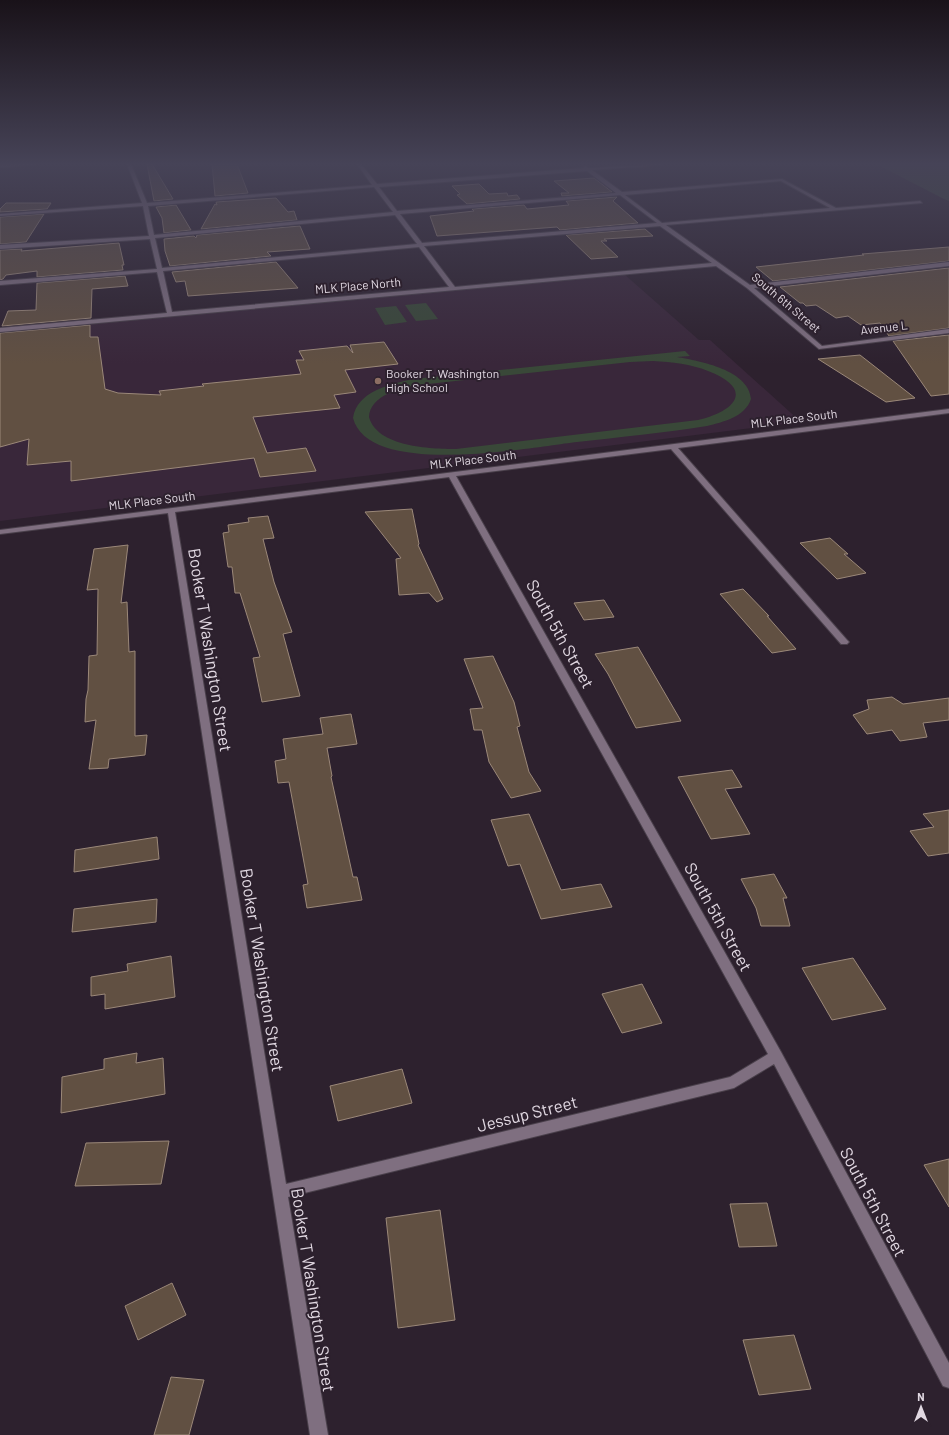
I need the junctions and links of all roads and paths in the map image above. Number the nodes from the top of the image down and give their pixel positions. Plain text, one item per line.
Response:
1 (151, 231) edge
2 (213, 231) edge
3 (409, 231) edge
4 (581, 231) edge
5 (671, 231) edge
6 (152, 237) junction
7 (419, 245) junction
8 (0, 248) edge
9 (718, 264) junction
10 (949, 264) edge
11 (158, 270) junction
12 (0, 283) edge
13 (749, 287) junction
14 (453, 288) junction
15 (170, 315) junction
16 (0, 330) edge
17 (949, 331) edge
18 (821, 348) joint
19 (949, 411) edge
20 (673, 447) junction
21 (452, 475) junction
22 (171, 510) junction
23 (0, 532) edge
24 (844, 642) dead end
25 (776, 1056) junction
26 (280, 1192) junction
27 (949, 1380) edge
28 (319, 1435) edge

1 - 6 street
2 - 6 street
3 - 7 street
4 - 7 street
5 - 9 street, South 6th Street
6 - 8 street
6 - 11 street
7 - 11 street
7 - 14 street
9 - 13 street, South 6th Street
9 - 14 street, MLK Place North
10 - 13 street
11 - 12 street
11 - 15 street
13 - 18 street, South 6th Street
14 - 15 street, MLK Place North
15 - 16 street, MLK Place North
17 - 18 street, Avenue L
19 - 20 street, MLK Place South
20 - 21 street, MLK Place South
20 - 24 street
21 - 22 street, MLK Place South
21 - 25 street, South 5th Street
22 - 23 street, MLK Place South
22 - 26 street, Booker T Washington Street
25 - 26 street, Jessup Street
25 - 27 street, South 5th Street
26 - 28 street, Booker T Washington Street

